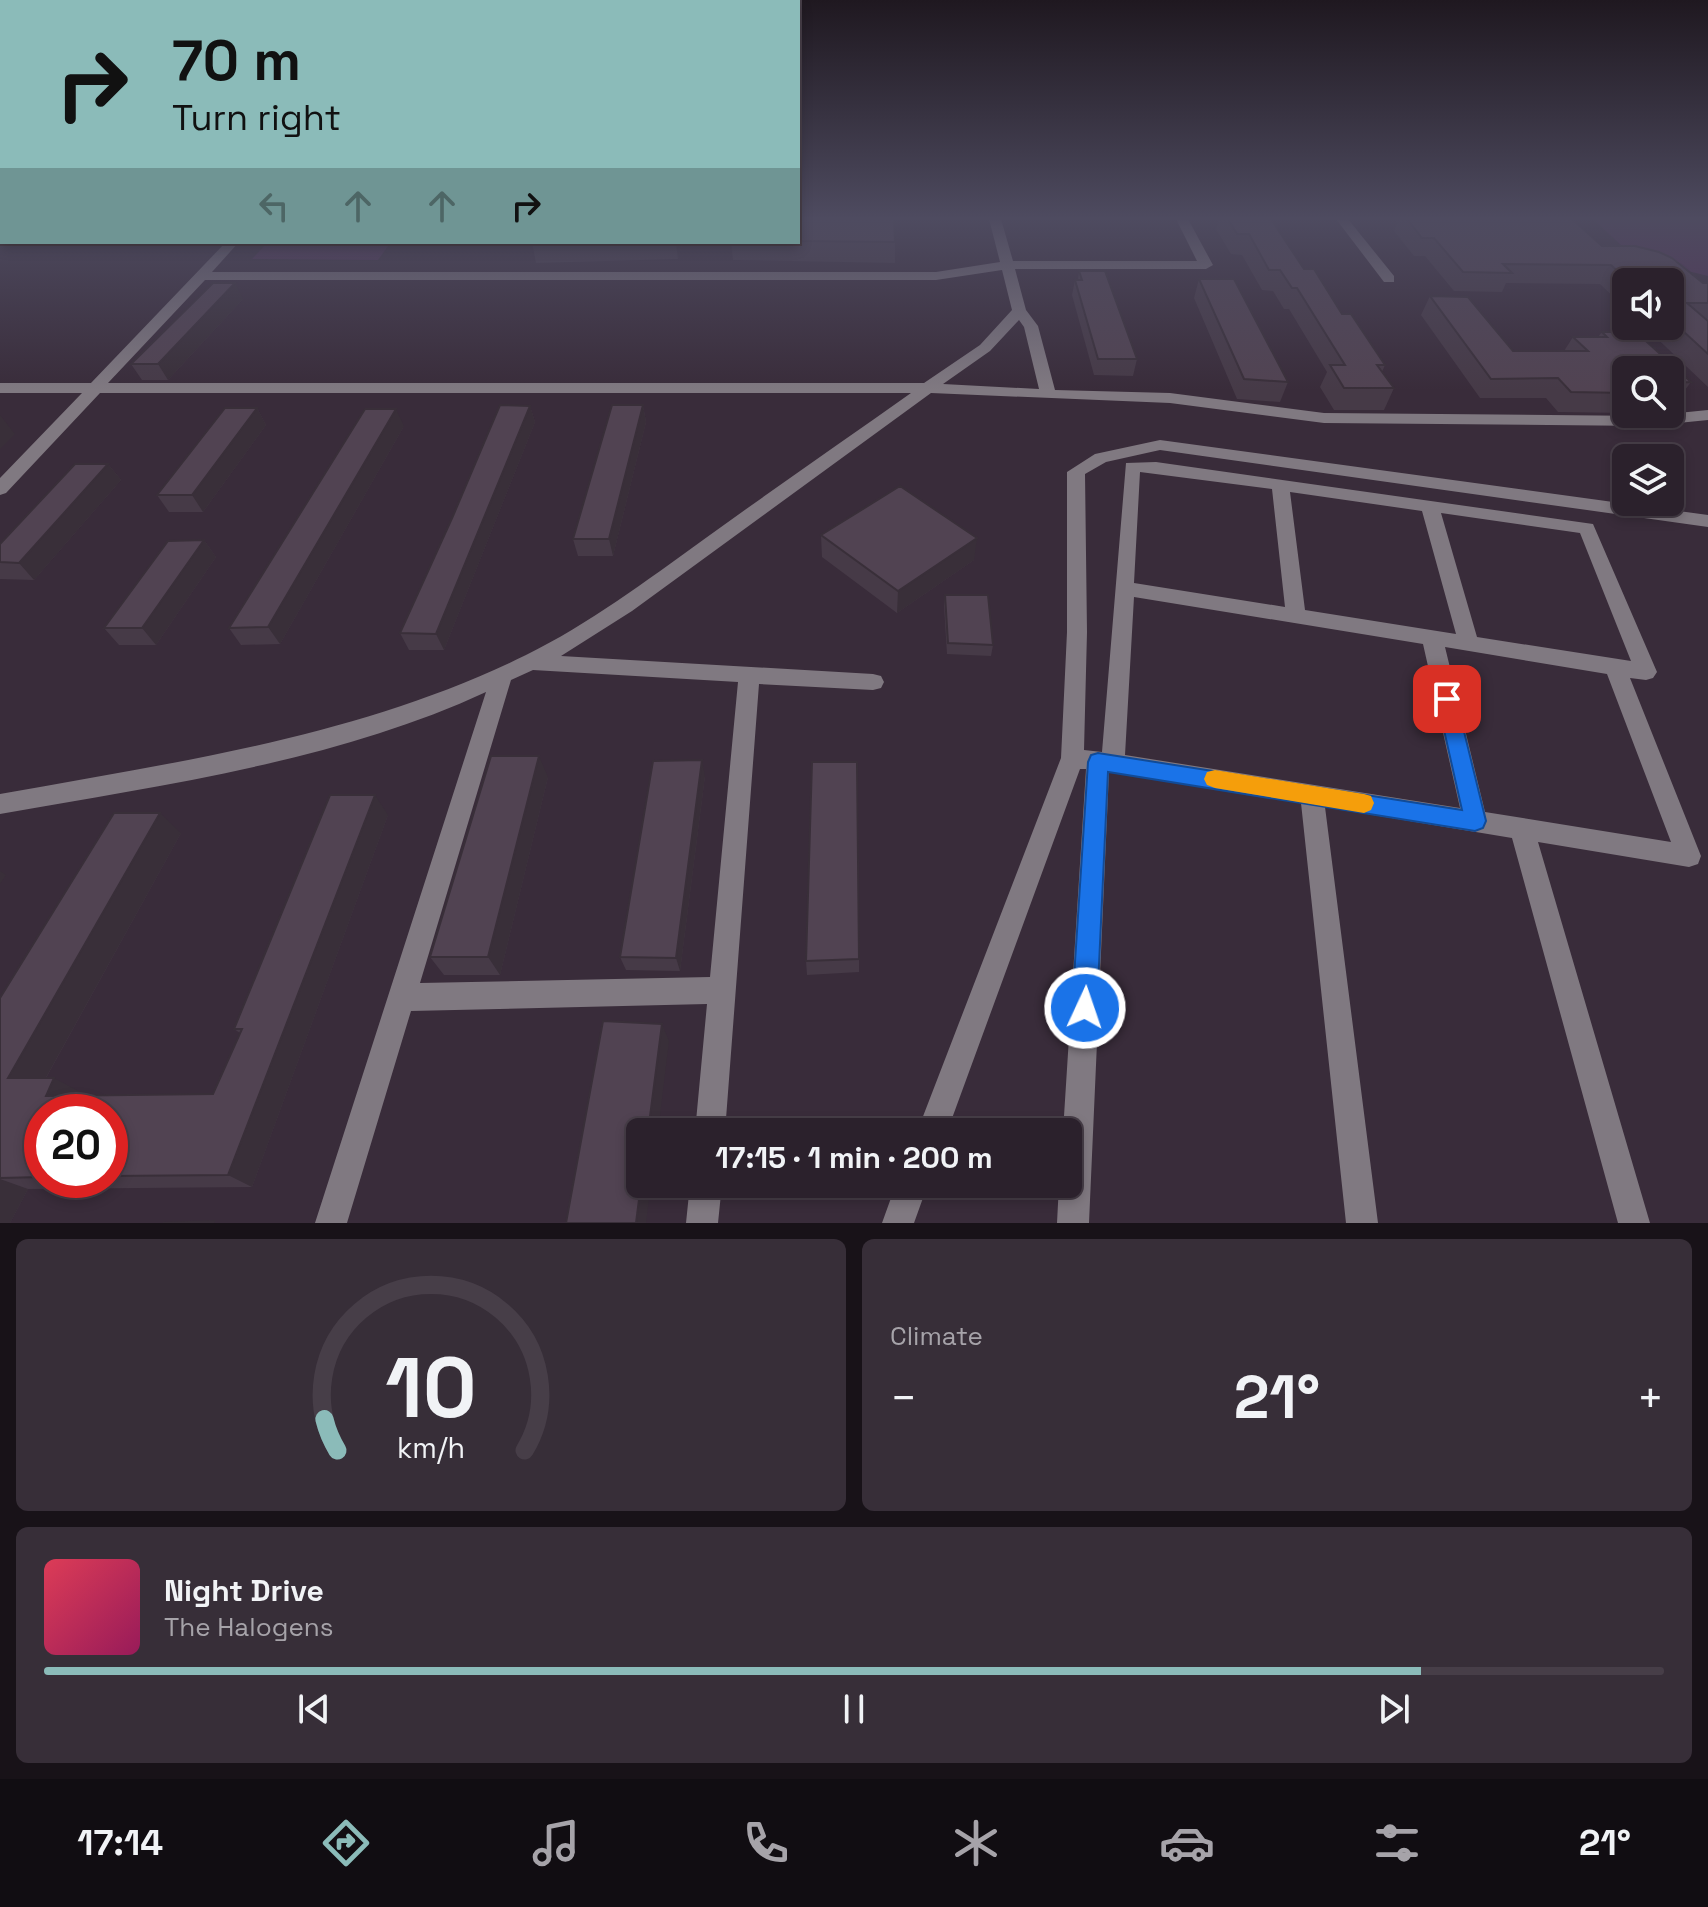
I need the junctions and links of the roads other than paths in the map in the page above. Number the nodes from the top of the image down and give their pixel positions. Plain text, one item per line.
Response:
1 (203, 276) edge
2 (1008, 276) edge
3 (1387, 276) edge
4 (1389, 279) dead end
5 (1019, 311) junction
6 (0, 388) edge
7 (96, 388) junction
8 (927, 388) junction
9 (1048, 394) junction
10 (1708, 415) edge
11 (1280, 485) junction
12 (0, 489) edge
13 (1430, 506) junction
14 (1708, 521) edge
15 (1124, 588) junction
16 (1296, 615) junction
17 (1432, 638) junction
18 (1469, 644) junction
19 (532, 662) junction
20 (1615, 667) junction
21 (502, 675) junction
22 (749, 675) junction
23 (873, 682) dead end
24 (1094, 761) junction
25 (1312, 795) junction
26 (0, 804) edge
27 (1475, 821) junction
28 (1522, 829) junction
29 (722, 990) junction
30 (402, 997) junction
31 (711, 1118) edge
32 (938, 1118) edge
33 (705, 1198) edge
34 (907, 1198) edge
35 (331, 1223) edge
36 (702, 1223) edge
37 (898, 1223) edge
38 (1073, 1223) edge
39 (1362, 1223) edge
40 (1634, 1223) edge

1 - 7 street
2 - 5 street
3 - 4 street
5 - 8 street
5 - 9 street
6 - 7 street
7 - 8 street
7 - 12 street
8 - 9 street
8 - 19 street
9 - 10 street
11 - 13 street
11 - 15 street
11 - 16 street
13 - 18 street
13 - 20 street
14 - 24 street
15 - 16 street
15 - 24 street
16 - 17 street
17 - 18 street
17 - 27 street
18 - 20 street
19 - 21 street
19 - 22 street
20 - 28 street
21 - 26 street
21 - 30 street
22 - 23 street
22 - 29 street
24 - 25 street
24 - 32 street
24 - 38 street
25 - 27 street
25 - 39 street
27 - 28 street
28 - 40 street
29 - 30 street
29 - 31 street
30 - 35 street
33 - 36 street
34 - 37 street

